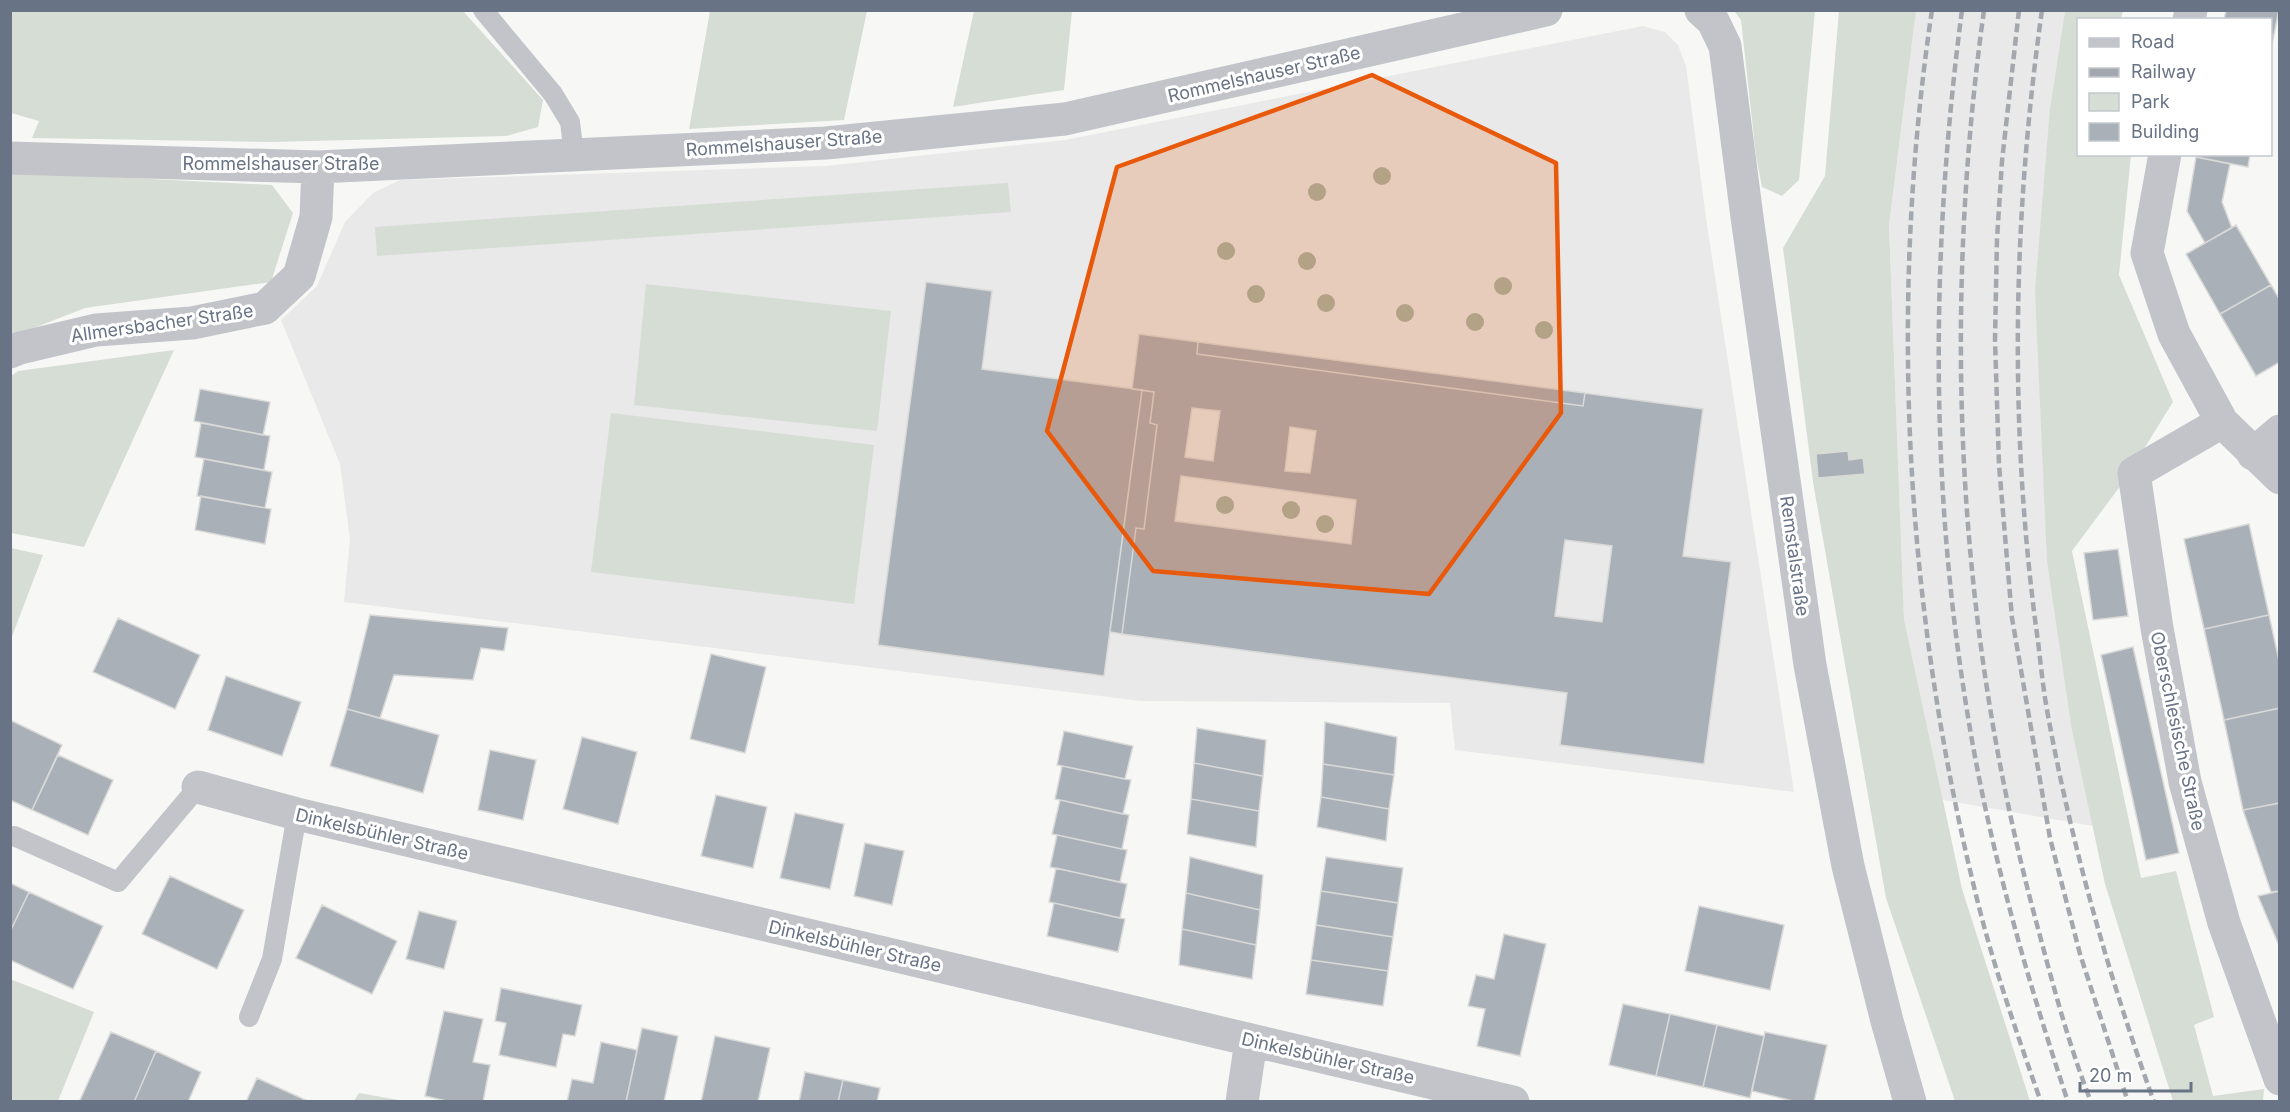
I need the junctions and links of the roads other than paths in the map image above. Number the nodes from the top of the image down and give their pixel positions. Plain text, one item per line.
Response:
1 (483, 10) edge
2 (1546, 10) edge
3 (1701, 10) edge
4 (574, 155) junction
5 (2165, 156) edge
6 (10, 158) edge
7 (318, 167) junction
8 (10, 352) edge
9 (2222, 422) junction
10 (2280, 431) edge
11 (2253, 454) junction
12 (2280, 478) edge
13 (198, 787) joint
14 (297, 814) junction
15 (14, 836) dead end
16 (249, 1017) dead end
17 (1251, 1041) junction
18 (2280, 1079) edge
19 (1242, 1101) edge
20 (1513, 1101) edge
21 (1910, 1101) edge

1 - 4 lane
2 - 4 street, Rommelshauser Straße
3 - 21 street, Remstalstraße
4 - 7 street, Rommelshauser Straße
5 - 9 street
6 - 7 street, Rommelshauser Straße
7 - 8 street, Allmersbacher Straße
9 - 11 street
9 - 18 street, Oberschlesische Straße
10 - 11 street
11 - 12 street
13 - 14 street, Dinkelsbühler Straße
13 - 15 lane
14 - 16 lane
14 - 17 street, Dinkelsbühler Straße
17 - 19 street
17 - 20 street, Dinkelsbühler Straße

